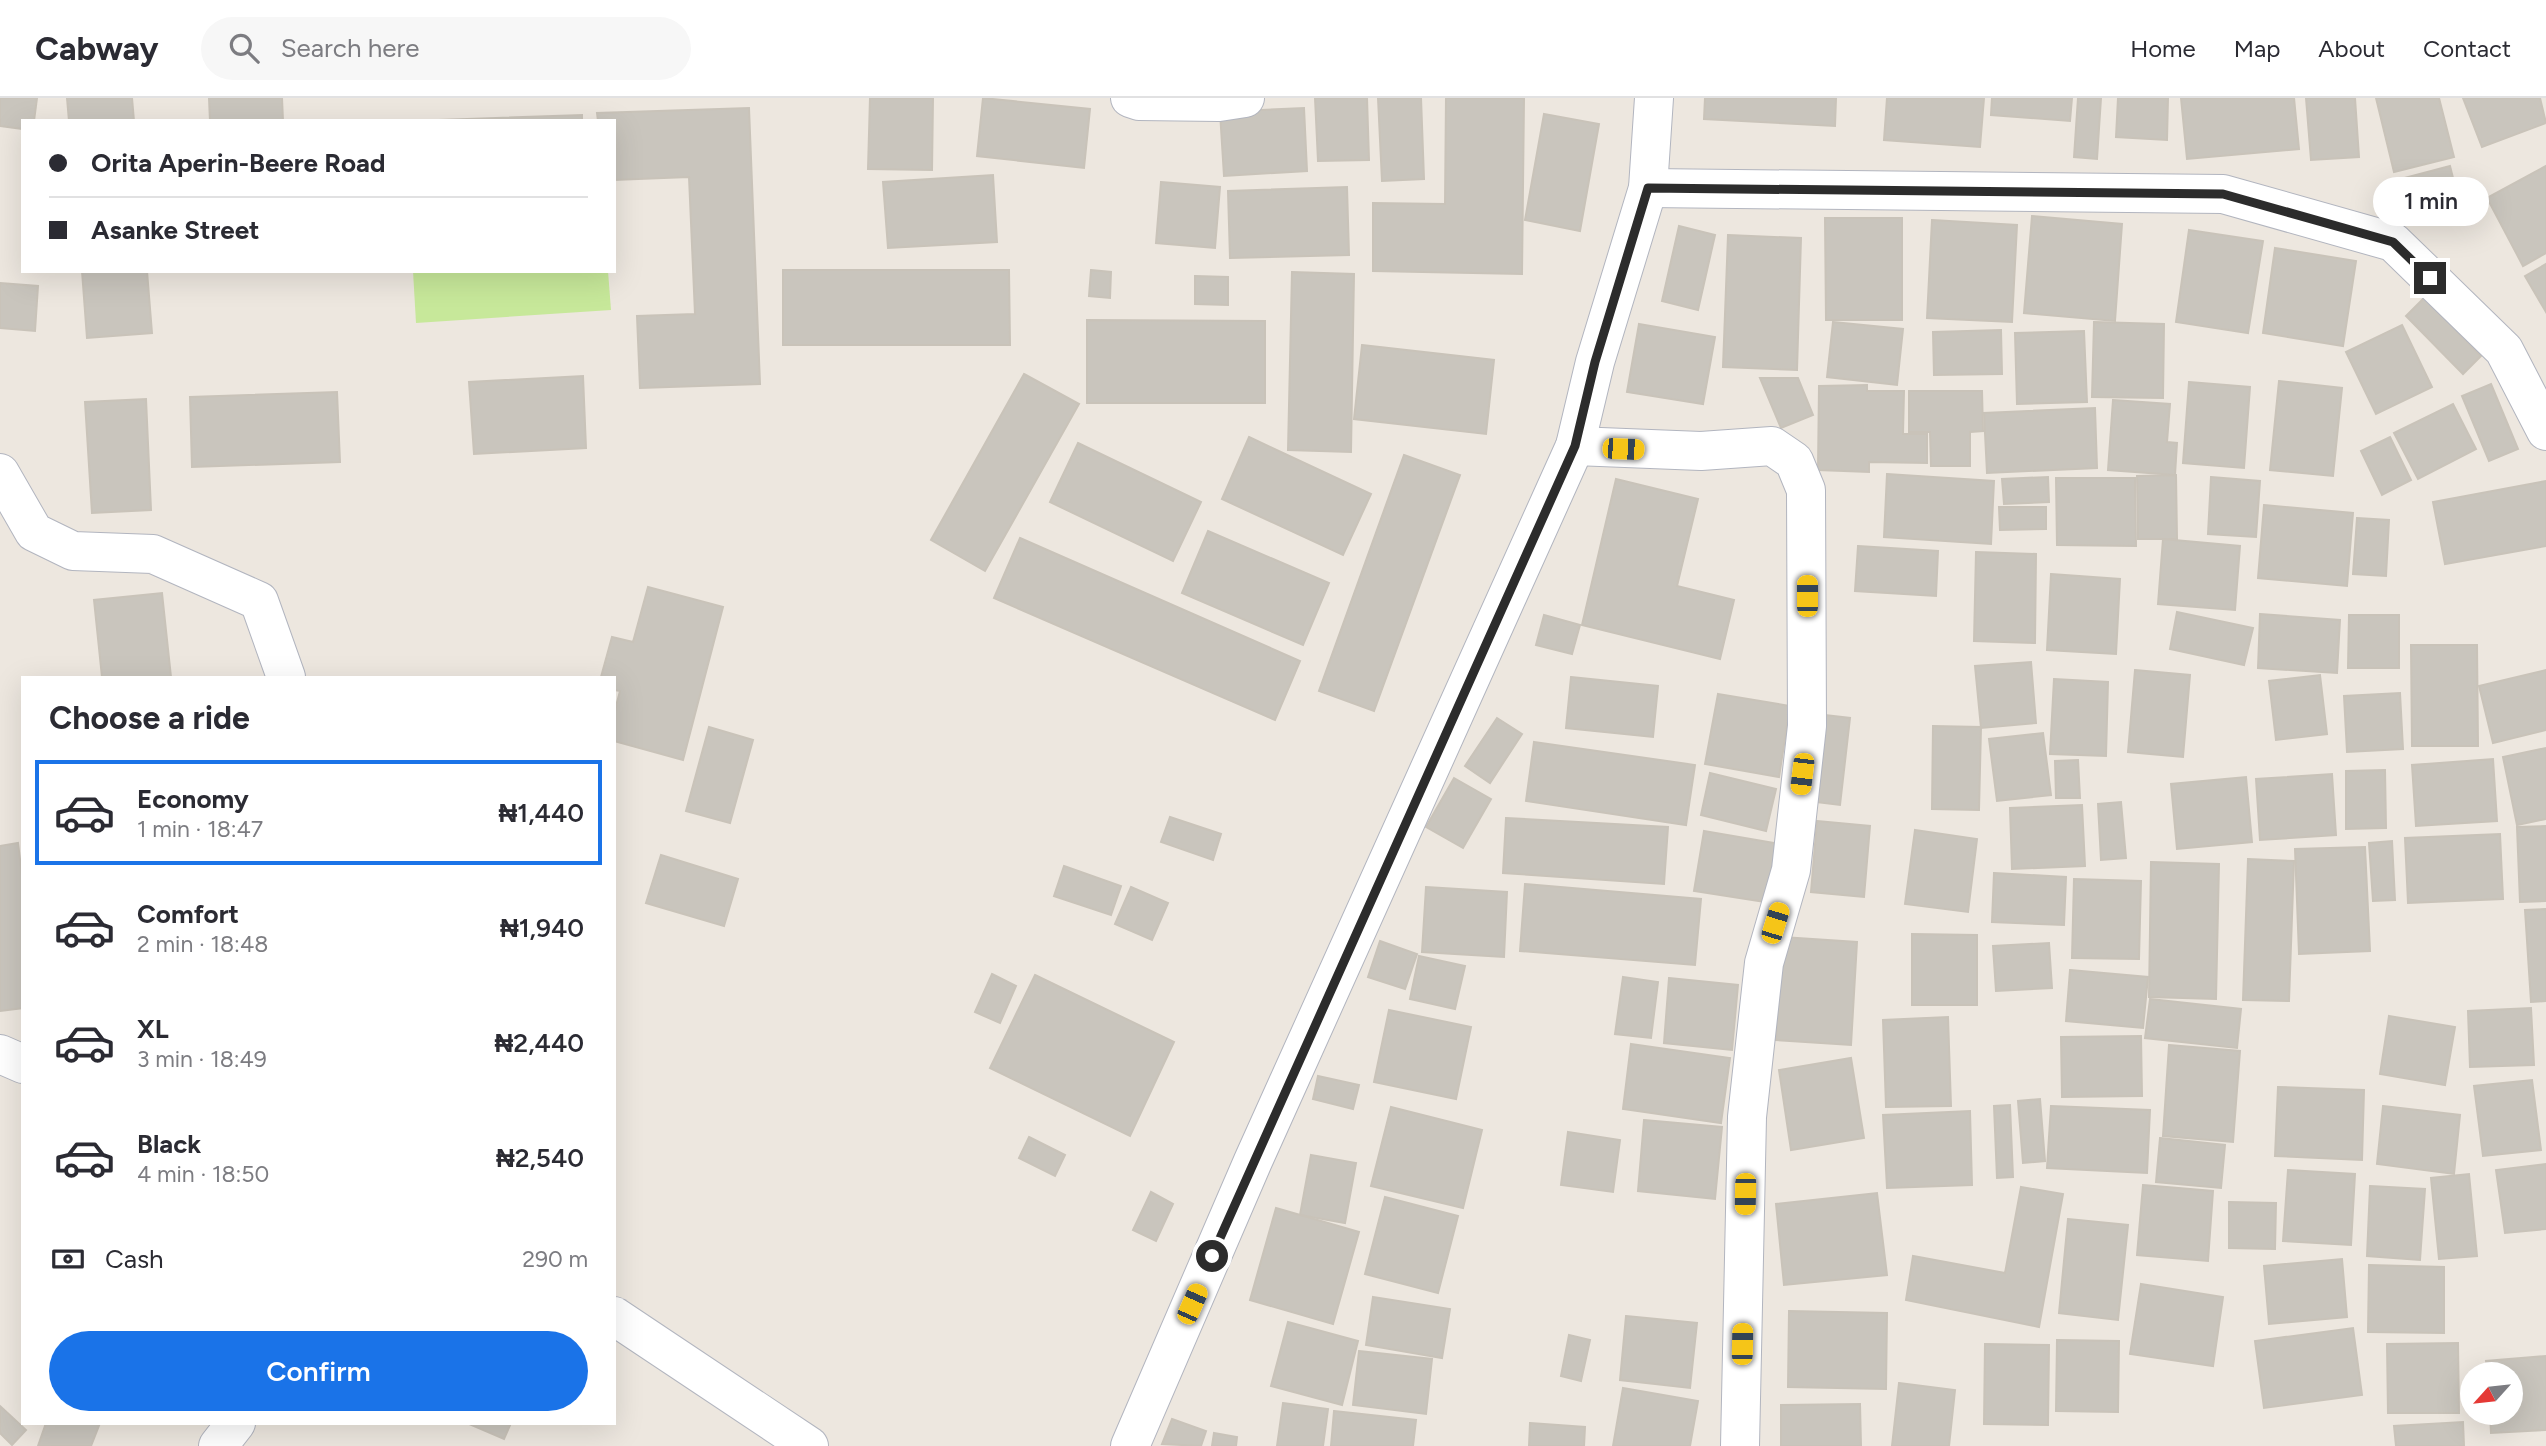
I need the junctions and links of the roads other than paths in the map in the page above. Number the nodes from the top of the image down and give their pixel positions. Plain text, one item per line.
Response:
1 (1130, 98) edge
2 (1245, 98) edge
3 (1654, 98) edge
4 (1648, 188) junction
5 (2546, 431) edge
6 (1575, 446) junction
7 (0, 473) edge
8 (286, 676) edge
9 (0, 1054) edge
10 (21, 1063) edge
11 (616, 1317) edge
12 (234, 1425) edge
13 (218, 1446) edge
14 (809, 1446) edge
15 (1130, 1446) edge
16 (1740, 1446) edge

1 - 2 street
3 - 4 street
4 - 5 street
4 - 6 street
6 - 15 street
6 - 16 street
7 - 8 street
9 - 10 street
11 - 14 street
12 - 13 street

